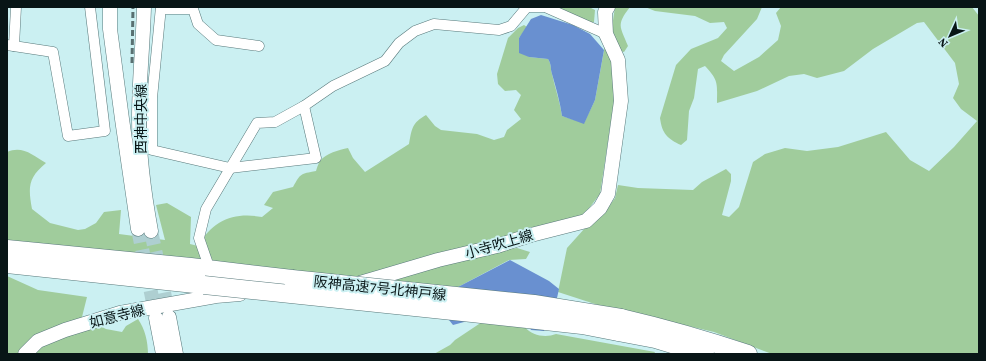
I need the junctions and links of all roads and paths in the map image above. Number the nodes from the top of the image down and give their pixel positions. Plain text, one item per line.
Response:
1 (16, 7) edge
2 (90, 7) edge
3 (104, 7) edge
4 (110, 7) edge
5 (144, 7) edge
6 (608, 7) edge
7 (157, 8) edge
8 (606, 34) junction
9 (10, 46) edge
10 (259, 46) dead end
11 (140, 92) junction
12 (304, 106) junction
13 (122, 119) junction
14 (230, 168) junction
15 (7, 249) edge
16 (207, 261) dead end
17 (7, 264) edge
18 (210, 291) junction
19 (620, 325) junction
20 (25, 354) edge
21 (163, 354) edge
22 (176, 354) edge
23 (705, 354) edge
24 (748, 354) edge

1 - 9 street
2 - 9 street
3 - 13 street
4 - 13 street, 西神中央線
5 - 11 street, 西神中央線
6 - 8 street, 小寺吹上線
7 - 10 street
7 - 11 street
7 - 14 street
8 - 12 street
8 - 18 street, 小寺吹上線
11 - 13 street, 西神中央線
12 - 14 street
12 - 14 street
14 - 16 street
15 - 19 highway, 阪神高速7号北神戸線, bridge
17 - 18 highway, 阪神高速7号北神戸線
18 - 19 highway, 阪神高速7号北神戸線, bridge
18 - 20 street, 如意寺線
19 - 23 highway, 阪神高速7号北神戸線
19 - 24 highway, 阪神高速7号北神戸線
21 - 22 street

